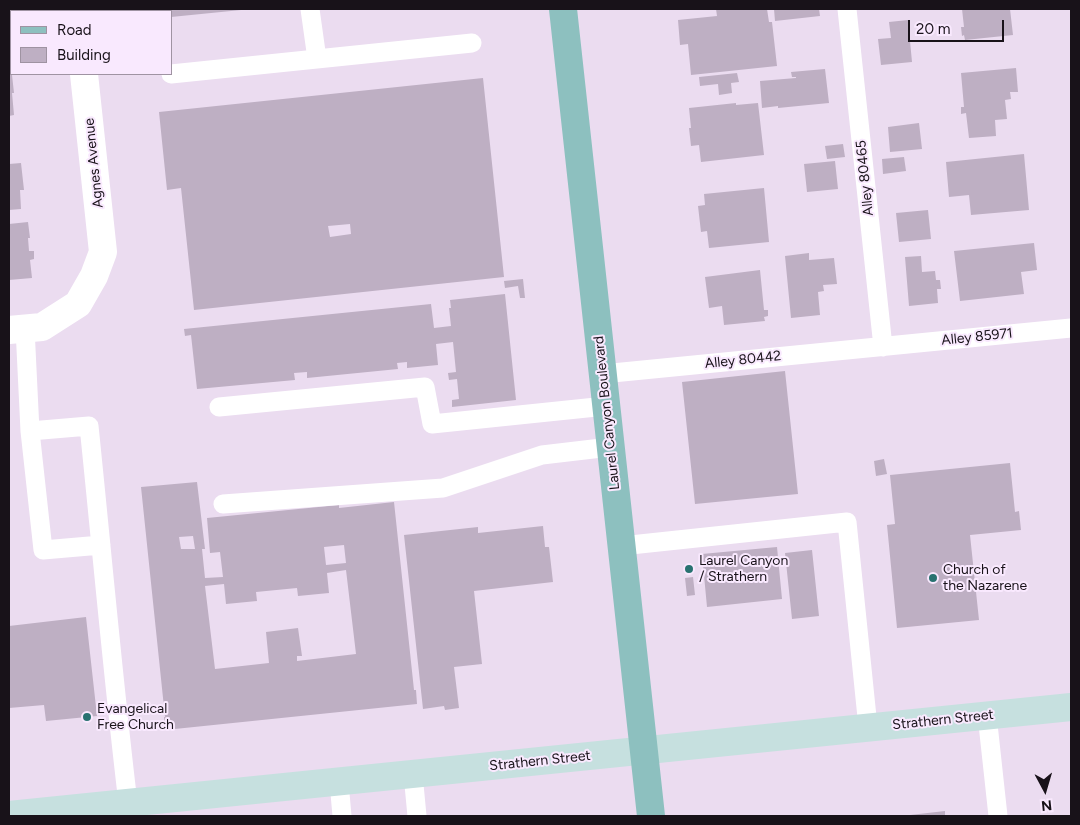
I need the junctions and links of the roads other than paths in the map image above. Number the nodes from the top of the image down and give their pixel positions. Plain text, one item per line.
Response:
1 (310, 9) edge
2 (563, 9) edge
3 (847, 9) edge
4 (472, 43) dead end
5 (318, 58) junction
6 (172, 74) edge
7 (84, 75) edge
8 (1071, 328) edge
9 (17, 329) edge
10 (883, 346) junction
11 (602, 374) junction
12 (606, 406) junction
13 (219, 407) dead end
14 (30, 431) junction
15 (610, 447) junction
16 (223, 504) dead end
17 (101, 545) junction
18 (621, 546) junction
19 (1071, 707) edge
20 (987, 715) junction
21 (868, 728) junction
22 (644, 750) junction
23 (413, 774) junction
24 (339, 782) junction
25 (119, 808) edge
26 (55, 814) edge
27 (9, 815) edge
28 (342, 816) edge
29 (417, 816) edge
30 (651, 816) edge
31 (998, 816) edge

1 - 5 lane
2 - 11 main road, Laurel Canyon Boulevard
3 - 10 lane, Alley 80465
4 - 5 lane
5 - 6 lane
7 - 9 street, Agnes Avenue
8 - 10 lane, Alley 85971
9 - 14 lane
10 - 11 lane, Alley 80442
11 - 12 main road, Laurel Canyon Boulevard
12 - 13 lane
12 - 15 main road, Laurel Canyon Boulevard
14 - 17 lane
14 - 17 lane
15 - 16 lane
15 - 18 main road, Laurel Canyon Boulevard
17 - 25 lane
18 - 21 lane
18 - 22 main road, Laurel Canyon Boulevard
19 - 20 main road, Strathern Street
20 - 21 main road, Strathern Street
20 - 31 lane
21 - 22 main road, Strathern Street
22 - 23 main road, Strathern Street
22 - 30 main road, Laurel Canyon Boulevard
23 - 24 main road, Strathern Street
23 - 29 lane
24 - 25 main road, Strathern Street
24 - 28 lane
25 - 26 main road, Strathern Street
26 - 27 main road, Strathern Street

